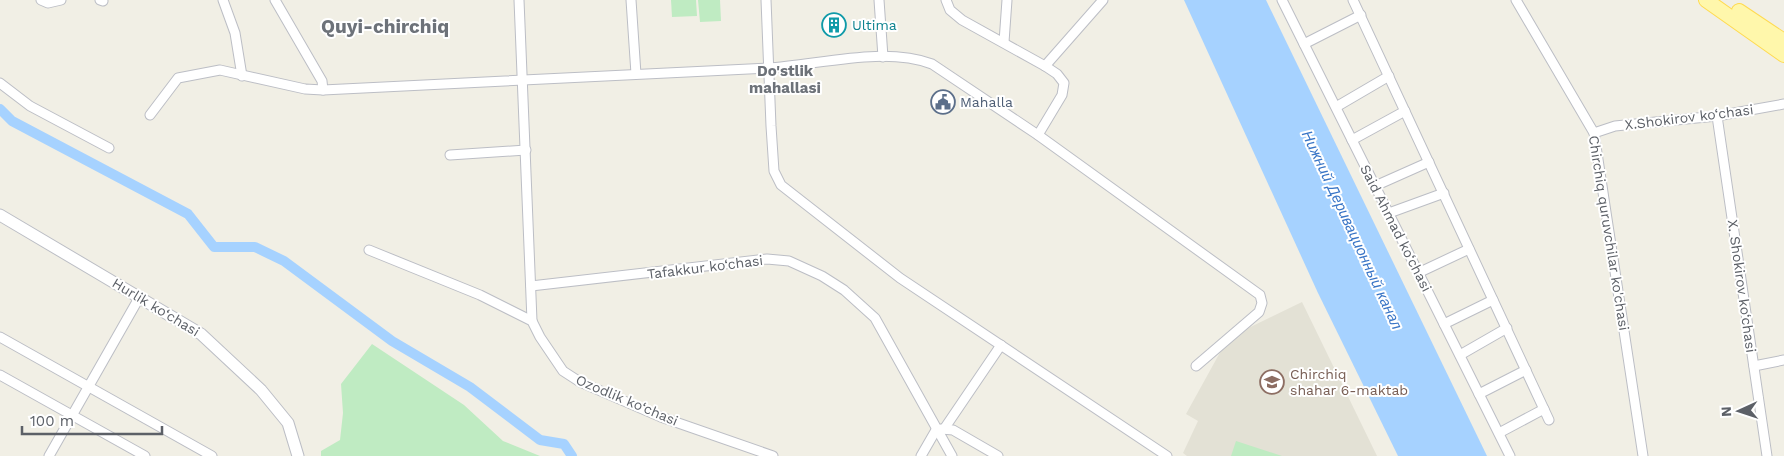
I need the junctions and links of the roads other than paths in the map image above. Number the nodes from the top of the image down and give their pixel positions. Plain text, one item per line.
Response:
1 (41, 0) edge
2 (62, 0) edge
3 (223, 0) edge
4 (275, 0) edge
5 (519, 0) edge
6 (632, 0) edge
7 (766, 0) edge
8 (879, 0) edge
9 (946, 0) edge
10 (1007, 0) edge
11 (1103, 0) edge
12 (1282, 0) edge
13 (1353, 0) edge
14 (1516, 0) edge
15 (1706, 0) edge
16 (1723, 0) edge
17 (1361, 15) junction
18 (1784, 41) edge
19 (1004, 42) junction
20 (1304, 44) junction
21 (1784, 55) edge
22 (883, 57) junction
23 (1045, 66) junction
24 (770, 68) junction
25 (636, 74) junction
26 (242, 76) junction
27 (1389, 76) junction
28 (523, 81) junction
29 (0, 83) edge
30 (324, 90) junction
31 (1784, 104) edge
32 (1336, 107) junction
33 (1406, 111) junction
34 (150, 115) dead end
35 (1717, 116) junction
36 (1594, 133) junction
37 (1038, 136) junction
38 (1352, 140) junction
39 (109, 148) dead end
40 (526, 150) junction
41 (450, 155) dead end
42 (1430, 162) junction
43 (1375, 186) junction
44 (1444, 193) junction
45 (1389, 213) junction
46 (0, 215) edge
47 (1469, 249) junction
48 (369, 250) dead end
49 (1418, 273) junction
50 (531, 286) junction
51 (139, 298) junction
52 (1493, 300) junction
53 (532, 321) junction
54 (1444, 324) junction
55 (1507, 328) junction
56 (0, 337) edge
57 (1002, 345) junction
58 (1460, 355) junction
59 (1784, 360) edge
60 (1196, 366) dead end
61 (1754, 366) junction
62 (1526, 370) junction
63 (0, 375) edge
64 (87, 386) junction
65 (1479, 394) junction
66 (1544, 409) junction
67 (71, 415) junction
68 (1549, 420) dead end
69 (940, 429) junction
70 (1499, 433) junction
71 (49, 456) edge
72 (144, 456) edge
73 (212, 456) edge
74 (298, 456) edge
75 (773, 456) edge
76 (922, 456) edge
77 (952, 456) edge
78 (998, 456) edge
79 (1167, 456) edge
80 (1510, 456) edge
81 (1643, 456) edge
82 (1767, 456) edge

1 - 2 street
3 - 26 street
4 - 30 street
5 - 28 street
6 - 25 street
7 - 24 street
8 - 22 street
9 - 19 street
10 - 19 street
11 - 23 street
12 - 20 street, Said Ahmad ko‘chasi
13 - 17 street
14 - 36 street, Chirchiq quruvchilar ko'chasi
15 - 21 main road
16 - 18 main road
17 - 20 street
17 - 27 street
19 - 23 street
20 - 32 street, Said Ahmad ko‘chasi
22 - 24 street
22 - 37 street
23 - 37 street
24 - 25 street
24 - 57 street
25 - 28 street
26 - 30 street
26 - 34 street
27 - 32 street
27 - 33 street
28 - 30 street
28 - 40 street
29 - 39 street
31 - 35 street, X.Shokirov ko‘chasi
32 - 38 street, Said Ahmad ko‘chasi
33 - 38 street
33 - 42 street
35 - 36 street, X.Shokirov ko‘chasi
35 - 61 street, X. Shokirov ko‘chasi
36 - 81 street, Chirchiq quruvchilar ko'chasi
37 - 60 street
38 - 43 street, Said Ahmad ko‘chasi
40 - 41 street
40 - 50 street
42 - 43 street
42 - 44 street
43 - 45 street, Said Ahmad ko‘chasi
44 - 45 street
44 - 47 street
45 - 49 street, Said Ahmad ko‘chasi
46 - 51 street, Hurlik ko‘chasi
47 - 49 street
47 - 52 street
48 - 53 street
49 - 54 street, Said Ahmad ko‘chasi
50 - 53 street
50 - 69 street, Tafakkur ko‘chasi
51 - 64 street
51 - 74 street, Hurlik ko‘chasi
52 - 54 street
52 - 55 street
53 - 75 street, Ozodlik ko‘chasi
54 - 58 street, Said Ahmad ko‘chasi
55 - 58 street
55 - 62 street
56 - 64 street
57 - 69 street
57 - 79 street
58 - 65 street, Said Ahmad ko‘chasi
59 - 61 street
61 - 82 street, X. Shokirov ko‘chasi
62 - 65 street
62 - 66 street
63 - 67 street
64 - 67 street
64 - 73 street
65 - 70 street, Said Ahmad ko‘chasi
66 - 68 street
66 - 70 street
67 - 71 street
67 - 72 street
69 - 76 street
69 - 77 street
69 - 78 street
70 - 80 street, Said Ahmad ko‘chasi

